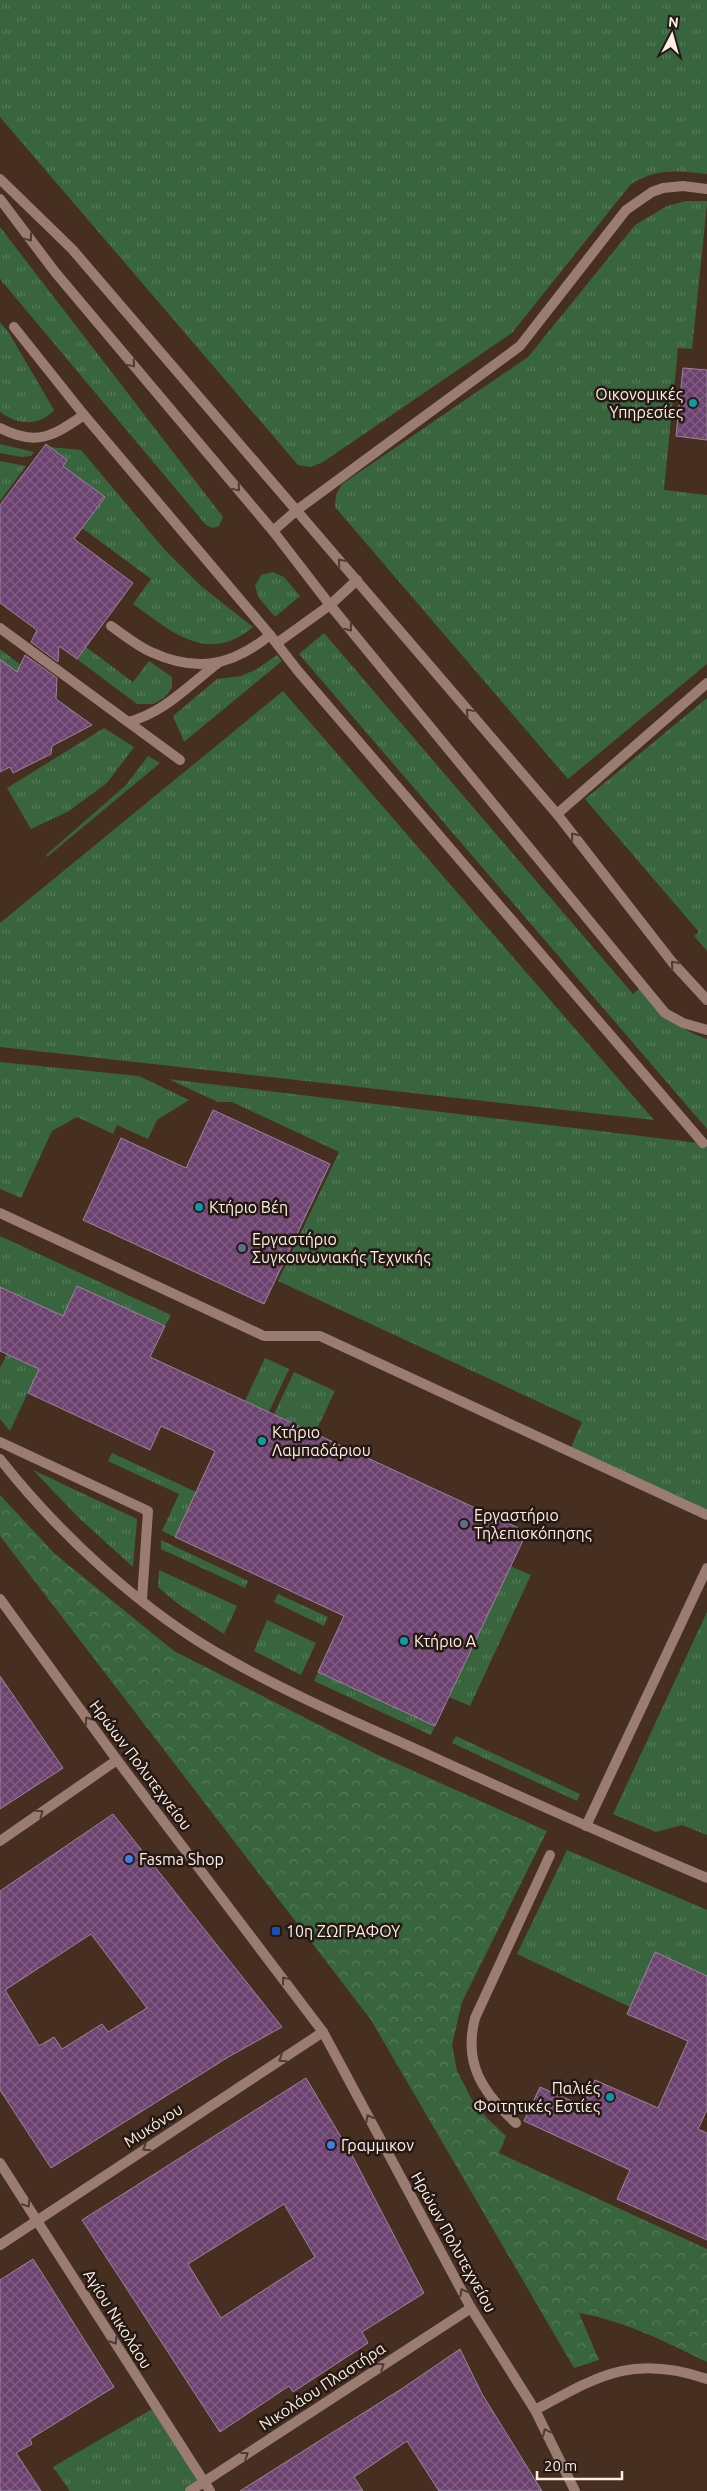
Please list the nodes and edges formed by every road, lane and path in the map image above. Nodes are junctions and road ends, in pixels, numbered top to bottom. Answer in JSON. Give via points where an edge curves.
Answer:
{"nodes":[{"id":1,"x":0,"y":179,"type":"edge"},
{"id":2,"x":707,"y":189,"type":"edge"},
{"id":3,"x":0,"y":199,"type":"edge"},
{"id":4,"x":14,"y":327,"type":"dead end"},
{"id":5,"x":84,"y":415,"type":"junction"},
{"id":6,"x":0,"y":428,"type":"edge"},
{"id":7,"x":297,"y":510,"type":"junction"},
{"id":8,"x":273,"y":531,"type":"junction"},
{"id":9,"x":357,"y":580,"type":"junction"},
{"id":10,"x":330,"y":605,"type":"junction"},
{"id":11,"x":112,"y":626,"type":"dead end"},
{"id":12,"x":0,"y":628,"type":"edge"},
{"id":13,"x":270,"y":635,"type":"junction"},
{"id":14,"x":277,"y":643,"type":"junction"},
{"id":15,"x":218,"y":663,"type":"junction"},
{"id":16,"x":707,"y":683,"type":"edge"},
{"id":17,"x":128,"y":722,"type":"junction"},
{"id":18,"x":180,"y":760,"type":"dead end"},
{"id":19,"x":557,"y":814,"type":"junction"},
{"id":20,"x":707,"y":1000,"type":"edge"},
{"id":21,"x":707,"y":1030,"type":"edge"},
{"id":22,"x":702,"y":1143,"type":"dead end"},
{"id":23,"x":0,"y":1213,"type":"edge"},
{"id":24,"x":0,"y":1442,"type":"edge"},
{"id":25,"x":0,"y":1459,"type":"edge"},
{"id":26,"x":707,"y":1515,"type":"edge"},
{"id":27,"x":707,"y":1568,"type":"edge"},
{"id":28,"x":0,"y":1599,"type":"edge"},
{"id":29,"x":142,"y":1599,"type":"junction"},
{"id":30,"x":117,"y":1760,"type":"junction"},
{"id":31,"x":586,"y":1826,"type":"junction"},
{"id":32,"x":0,"y":1841,"type":"edge"},
{"id":33,"x":550,"y":1855,"type":"dead end"},
{"id":34,"x":707,"y":1878,"type":"edge"},
{"id":35,"x":323,"y":2032,"type":"junction"},
{"id":36,"x":516,"y":2122,"type":"dead end"},
{"id":37,"x":0,"y":2163,"type":"edge"},
{"id":38,"x":37,"y":2219,"type":"junction"},
{"id":39,"x":0,"y":2245,"type":"edge"},
{"id":40,"x":471,"y":2308,"type":"junction"},
{"id":41,"x":707,"y":2379,"type":"edge"},
{"id":42,"x":535,"y":2410,"type":"junction"},
{"id":43,"x":204,"y":2482,"type":"junction"},
{"id":44,"x":190,"y":2491,"type":"edge"},
{"id":45,"x":210,"y":2491,"type":"edge"},
{"id":46,"x":575,"y":2491,"type":"edge"}],
"edges":[{"from":1,"to":7,"type":"street","via":[[72,249]]},
{"from":2,"to":7,"type":"street","via":[[663,188],[626,210],[520,346]]},
{"from":3,"to":8,"type":"street","one_way":true,"via":[[55,272]]},
{"from":4,"to":5,"type":"street"},
{"from":5,"to":6,"type":"street","via":[[57,433],[42,438],[26,438]]},
{"from":5,"to":13,"type":"street"},
{"from":7,"to":8,"type":"street"},
{"from":9,"to":7,"type":"street","one_way":true},
{"from":8,"to":10,"type":"street"},
{"from":9,"to":10,"type":"street"},
{"from":19,"to":9,"type":"street","one_way":true},
{"from":10,"to":14,"type":"street"},
{"from":10,"to":21,"type":"street","one_way":true,"via":[[665,1013],[683,1023]]},
{"from":11,"to":15,"type":"street","via":[[151,652],[190,664]]},
{"from":12,"to":17,"type":"street"},
{"from":13,"to":14,"type":"street"},
{"from":13,"to":15,"type":"street","via":[[250,651]]},
{"from":14,"to":22,"type":"street"},
{"from":15,"to":17,"type":"street","via":[[168,704],[145,718]]},
{"from":16,"to":19,"type":"street"},
{"from":17,"to":18,"type":"street"},
{"from":20,"to":19,"type":"street","one_way":true,"via":[[672,962]]},
{"from":23,"to":26,"type":"street","via":[[264,1336],[320,1336]]},
{"from":24,"to":29,"type":"street","via":[[148,1511]]},
{"from":25,"to":29,"type":"street","via":[[68,1535]]},
{"from":27,"to":31,"type":"street"},
{"from":30,"to":28,"type":"street","name":"Ηρώων Πολυτεχνείου","one_way":true},
{"from":29,"to":31,"type":"street","via":[[226,1658],[286,1690]]},
{"from":32,"to":30,"type":"street","one_way":true},
{"from":35,"to":30,"type":"street","name":"Ηρώων Πολυτεχνείου","one_way":true},
{"from":31,"to":34,"type":"street"},
{"from":33,"to":36,"type":"street","via":[[474,2018],[470,2034],[472,2059],[481,2081],[502,2110]]},
{"from":35,"to":38,"type":"street","name":"Μυκόνου","one_way":true},
{"from":40,"to":35,"type":"street","name":"Ηρώων Πολυτεχνείου","one_way":true},
{"from":37,"to":38,"type":"street","name":"Αγίου Νικολάου","one_way":true},
{"from":38,"to":39,"type":"street","name":"Μυκόνου"},
{"from":38,"to":43,"type":"street","name":"Αγίου Νικολάου","one_way":true},
{"from":40,"to":42,"type":"street","name":"Ηρώων Πολυτεχνείου"},
{"from":43,"to":40,"type":"street","name":"Νικολάου Πλαστήρα","one_way":true},
{"from":41,"to":42,"type":"street","via":[[667,2368],[628,2368],[587,2382]]},
{"from":46,"to":42,"type":"street","name":"Ηρώων Πολυτεχνείου","one_way":true},
{"from":43,"to":44,"type":"street","name":"Νικολάου Πλαστήρα"},
{"from":43,"to":45,"type":"street","name":"Αγίου Νικολάου"}]}
